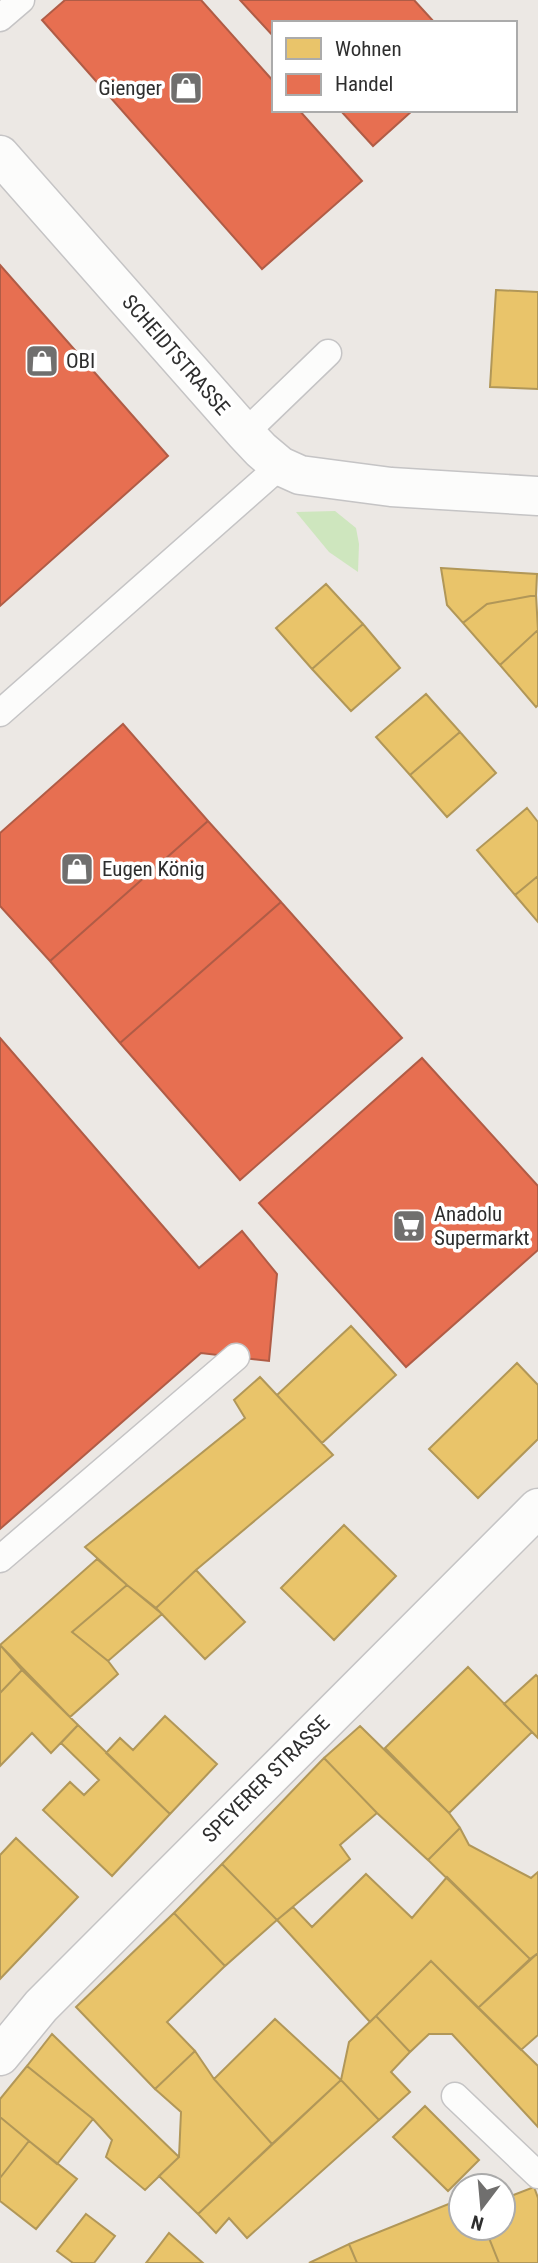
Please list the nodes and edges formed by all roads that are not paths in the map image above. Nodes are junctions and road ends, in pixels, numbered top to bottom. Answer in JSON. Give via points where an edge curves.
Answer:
{"nodes":[{"id":1,"x":21,"y":0,"type":"edge"},
{"id":2,"x":0,"y":18,"type":"edge"},
{"id":3,"x":0,"y":155,"type":"edge"},
{"id":4,"x":328,"y":353,"type":"dead end"},
{"id":5,"x":244,"y":433,"type":"junction"},
{"id":6,"x":280,"y":466,"type":"junction"},
{"id":7,"x":538,"y":496,"type":"edge"},
{"id":8,"x":0,"y":713,"type":"edge"},
{"id":9,"x":236,"y":1357,"type":"dead end"},
{"id":10,"x":538,"y":1508,"type":"edge"},
{"id":11,"x":0,"y":1559,"type":"edge"},
{"id":12,"x":0,"y":2056,"type":"edge"},
{"id":13,"x":455,"y":2096,"type":"dead end"},
{"id":14,"x":538,"y":2175,"type":"edge"}],
"edges":[{"from":1,"to":2,"type":"lane"},
{"from":3,"to":5,"type":"street","name":"SCHEIDTSTRASSE"},
{"from":4,"to":5,"type":"lane"},
{"from":5,"to":6,"type":"street","name":"SCHEIDTSTRASSE"},
{"from":6,"to":7,"type":"street","name":"SCHEIDTSTRASSE","via":[[300,475],[391,487]]},
{"from":6,"to":8,"type":"lane"},
{"from":9,"to":11,"type":"lane"},
{"from":10,"to":12,"type":"street","name":"SPEYERER STRASSE","via":[[70,1976]]},
{"from":13,"to":14,"type":"lane"}]}
